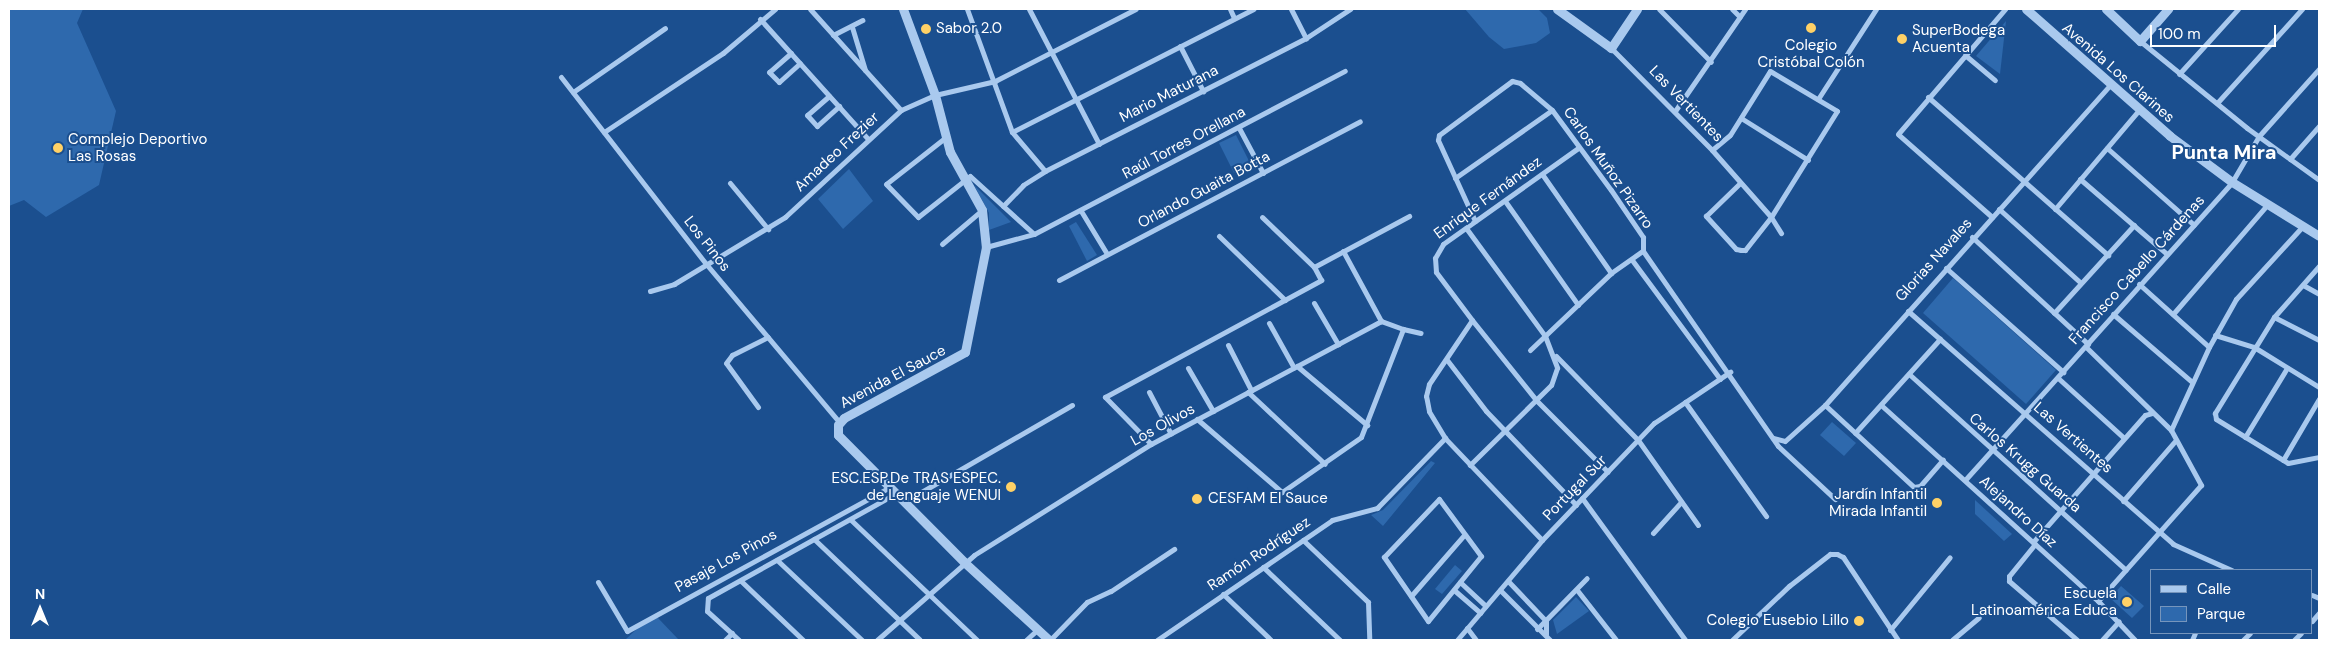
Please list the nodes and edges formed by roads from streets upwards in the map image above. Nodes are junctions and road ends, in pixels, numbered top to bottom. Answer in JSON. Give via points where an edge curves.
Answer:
{"nodes":[{"id":1,"x":775,"y":9,"type":"edge"},
{"id":2,"x":810,"y":9,"type":"edge"},
{"id":3,"x":903,"y":9,"type":"edge"},
{"id":4,"x":967,"y":9,"type":"edge"},
{"id":5,"x":1029,"y":9,"type":"edge"},
{"id":6,"x":1136,"y":9,"type":"edge"},
{"id":7,"x":1230,"y":9,"type":"edge"},
{"id":8,"x":1253,"y":9,"type":"edge"},
{"id":9,"x":1291,"y":9,"type":"edge"},
{"id":10,"x":1350,"y":9,"type":"edge"},
{"id":11,"x":1557,"y":9,"type":"edge"},
{"id":12,"x":1637,"y":9,"type":"edge"},
{"id":13,"x":1658,"y":9,"type":"edge"},
{"id":14,"x":1732,"y":9,"type":"edge"},
{"id":15,"x":1745,"y":9,"type":"edge"},
{"id":16,"x":1876,"y":9,"type":"edge"},
{"id":17,"x":2005,"y":9,"type":"edge"},
{"id":18,"x":2026,"y":9,"type":"edge"},
{"id":19,"x":2106,"y":9,"type":"edge"},
{"id":20,"x":2168,"y":9,"type":"edge"},
{"id":21,"x":2238,"y":9,"type":"edge"},
{"id":22,"x":2302,"y":9,"type":"edge"},
{"id":23,"x":1740,"y":17,"type":"junction"},
{"id":24,"x":1234,"y":18,"type":"junction"},
{"id":25,"x":760,"y":19,"type":"junction"},
{"id":26,"x":862,"y":20,"type":"dead end"},
{"id":27,"x":852,"y":27,"type":"junction"},
{"id":28,"x":665,"y":28,"type":"dead end"},
{"id":29,"x":833,"y":35,"type":"junction"},
{"id":30,"x":1306,"y":38,"type":"junction"},
{"id":31,"x":2140,"y":40,"type":"junction"},
{"id":32,"x":1180,"y":46,"type":"junction"},
{"id":33,"x":1611,"y":48,"type":"junction"},
{"id":34,"x":1051,"y":51,"type":"junction"},
{"id":35,"x":791,"y":53,"type":"junction"},
{"id":36,"x":1965,"y":55,"type":"junction"},
{"id":37,"x":1711,"y":62,"type":"junction"},
{"id":38,"x":800,"y":63,"type":"junction"},
{"id":39,"x":2319,"y":69,"type":"edge"},
{"id":40,"x":865,"y":71,"type":"junction"},
{"id":41,"x":1345,"y":72,"type":"dead end"},
{"id":42,"x":2180,"y":74,"type":"junction"},
{"id":43,"x":561,"y":76,"type":"dead end"},
{"id":44,"x":1995,"y":80,"type":"dead end"},
{"id":45,"x":995,"y":81,"type":"junction"},
{"id":46,"x":2110,"y":86,"type":"junction"},
{"id":47,"x":1203,"y":91,"type":"junction"},
{"id":48,"x":573,"y":92,"type":"junction"},
{"id":49,"x":935,"y":95,"type":"junction"},
{"id":50,"x":829,"y":96,"type":"junction"},
{"id":51,"x":1928,"y":97,"type":"junction"},
{"id":52,"x":1076,"y":100,"type":"junction"},
{"id":53,"x":1818,"y":100,"type":"junction"},
{"id":54,"x":2217,"y":103,"type":"junction"},
{"id":55,"x":839,"y":106,"type":"junction"},
{"id":56,"x":901,"y":110,"type":"junction"},
{"id":57,"x":1552,"y":110,"type":"junction"},
{"id":58,"x":1675,"y":111,"type":"junction"},
{"id":59,"x":2138,"y":111,"type":"junction"},
{"id":60,"x":1741,"y":118,"type":"junction"},
{"id":61,"x":1360,"y":121,"type":"dead end"},
{"id":62,"x":2319,"y":126,"type":"edge"},
{"id":63,"x":1239,"y":128,"type":"junction"},
{"id":64,"x":604,"y":132,"type":"junction"},
{"id":65,"x":1012,"y":132,"type":"junction"},
{"id":66,"x":2259,"y":136,"type":"junction"},
{"id":67,"x":946,"y":137,"type":"junction"},
{"id":68,"x":868,"y":139,"type":"junction"},
{"id":69,"x":1099,"y":144,"type":"junction"},
{"id":70,"x":1578,"y":148,"type":"junction"},
{"id":71,"x":2107,"y":148,"type":"junction"},
{"id":72,"x":1712,"y":150,"type":"junction"},
{"id":73,"x":2290,"y":159,"type":"junction"},
{"id":74,"x":1808,"y":160,"type":"junction"},
{"id":75,"x":1045,"y":171,"type":"junction"},
{"id":76,"x":1263,"y":173,"type":"junction"},
{"id":77,"x":1542,"y":174,"type":"junction"},
{"id":78,"x":1455,"y":178,"type":"junction"},
{"id":79,"x":966,"y":179,"type":"junction"},
{"id":80,"x":2080,"y":179,"type":"junction"},
{"id":81,"x":2319,"y":180,"type":"edge"},
{"id":82,"x":2026,"y":181,"type":"junction"},
{"id":83,"x":2232,"y":182,"type":"junction"},
{"id":84,"x":730,"y":183,"type":"dead end"},
{"id":85,"x":1740,"y":183,"type":"junction"},
{"id":86,"x":1505,"y":201,"type":"junction"},
{"id":87,"x":2268,"y":204,"type":"junction"},
{"id":88,"x":1003,"y":206,"type":"junction"},
{"id":89,"x":1999,"y":209,"type":"junction"},
{"id":90,"x":2055,"y":209,"type":"junction"},
{"id":91,"x":982,"y":210,"type":"junction"},
{"id":92,"x":1082,"y":211,"type":"junction"},
{"id":93,"x":1409,"y":216,"type":"dead end"},
{"id":94,"x":1262,"y":217,"type":"dead end"},
{"id":95,"x":1771,"y":217,"type":"junction"},
{"id":96,"x":1992,"y":217,"type":"junction"},
{"id":97,"x":1475,"y":221,"type":"junction"},
{"id":98,"x":2134,"y":225,"type":"junction"},
{"id":99,"x":2194,"y":225,"type":"junction"},
{"id":100,"x":2303,"y":226,"type":"junction"},
{"id":101,"x":1466,"y":228,"type":"junction"},
{"id":102,"x":768,"y":229,"type":"junction"},
{"id":103,"x":1781,"y":233,"type":"dead end"},
{"id":104,"x":1034,"y":234,"type":"junction"},
{"id":105,"x":1219,"y":236,"type":"dead end"},
{"id":106,"x":2319,"y":236,"type":"edge"},
{"id":107,"x":1972,"y":237,"type":"junction"},
{"id":108,"x":942,"y":244,"type":"dead end"},
{"id":109,"x":986,"y":247,"type":"junction"},
{"id":110,"x":1343,"y":251,"type":"junction"},
{"id":111,"x":1643,"y":251,"type":"junction"},
{"id":112,"x":1107,"y":254,"type":"junction"},
{"id":113,"x":2167,"y":254,"type":"junction"},
{"id":114,"x":2108,"y":255,"type":"junction"},
{"id":115,"x":1632,"y":260,"type":"junction"},
{"id":116,"x":707,"y":265,"type":"junction"},
{"id":117,"x":2319,"y":266,"type":"edge"},
{"id":118,"x":1314,"y":267,"type":"junction"},
{"id":119,"x":1946,"y":268,"type":"junction"},
{"id":120,"x":1611,"y":273,"type":"junction"},
{"id":121,"x":1059,"y":280,"type":"dead end"},
{"id":122,"x":2081,"y":283,"type":"junction"},
{"id":123,"x":2139,"y":284,"type":"junction"},
{"id":124,"x":2303,"y":286,"type":"junction"},
{"id":125,"x":650,"y":291,"type":"dead end"},
{"id":126,"x":2319,"y":294,"type":"edge"},
{"id":127,"x":1286,"y":300,"type":"junction"},
{"id":128,"x":1314,"y":303,"type":"dead end"},
{"id":129,"x":1578,"y":305,"type":"junction"},
{"id":130,"x":1908,"y":310,"type":"junction"},
{"id":131,"x":2054,"y":313,"type":"junction"},
{"id":132,"x":2113,"y":314,"type":"junction"},
{"id":133,"x":2173,"y":314,"type":"junction"},
{"id":134,"x":2274,"y":317,"type":"junction"},
{"id":135,"x":1472,"y":320,"type":"junction"},
{"id":136,"x":1381,"y":321,"type":"junction"},
{"id":137,"x":1269,"y":323,"type":"dead end"},
{"id":138,"x":1403,"y":329,"type":"junction"},
{"id":139,"x":1421,"y":333,"type":"dead end"},
{"id":140,"x":2216,"y":334,"type":"junction"},
{"id":141,"x":1546,"y":336,"type":"junction"},
{"id":142,"x":768,"y":337,"type":"junction"},
{"id":143,"x":1940,"y":339,"type":"junction"},
{"id":144,"x":2319,"y":340,"type":"edge"},
{"id":145,"x":1338,"y":344,"type":"junction"},
{"id":146,"x":1228,"y":345,"type":"dead end"},
{"id":147,"x":2087,"y":346,"type":"junction"},
{"id":148,"x":2209,"y":347,"type":"junction"},
{"id":149,"x":2254,"y":347,"type":"junction"},
{"id":150,"x":1530,"y":350,"type":"dead end"},
{"id":151,"x":1555,"y":356,"type":"junction"},
{"id":152,"x":1447,"y":360,"type":"junction"},
{"id":153,"x":1295,"y":367,"type":"junction"},
{"id":154,"x":1188,"y":368,"type":"dead end"},
{"id":155,"x":2287,"y":368,"type":"junction"},
{"id":156,"x":1730,"y":372,"type":"junction"},
{"id":157,"x":2063,"y":372,"type":"junction"},
{"id":158,"x":1909,"y":374,"type":"junction"},
{"id":159,"x":2058,"y":378,"type":"junction"},
{"id":160,"x":1720,"y":379,"type":"junction"},
{"id":161,"x":2192,"y":382,"type":"junction"},
{"id":162,"x":2319,"y":386,"type":"edge"},
{"id":163,"x":1250,"y":391,"type":"junction"},
{"id":164,"x":1149,"y":392,"type":"dead end"},
{"id":165,"x":2319,"y":399,"type":"edge"},
{"id":166,"x":1537,"y":400,"type":"junction"},
{"id":167,"x":1685,"y":402,"type":"junction"},
{"id":168,"x":1072,"y":405,"type":"dead end"},
{"id":169,"x":1825,"y":405,"type":"junction"},
{"id":170,"x":1882,"y":405,"type":"junction"},
{"id":171,"x":758,"y":407,"type":"dead end"},
{"id":172,"x":1213,"y":411,"type":"junction"},
{"id":173,"x":2152,"y":413,"type":"junction"},
{"id":174,"x":2025,"y":414,"type":"junction"},
{"id":175,"x":1197,"y":420,"type":"junction"},
{"id":176,"x":840,"y":422,"type":"junction"},
{"id":177,"x":1367,"y":424,"type":"junction"},
{"id":178,"x":2171,"y":430,"type":"junction"},
{"id":179,"x":1505,"y":432,"type":"junction"},
{"id":180,"x":1855,"y":433,"type":"junction"},
{"id":181,"x":1171,"y":434,"type":"junction"},
{"id":182,"x":2245,"y":437,"type":"junction"},
{"id":183,"x":1445,"y":438,"type":"junction"},
{"id":184,"x":1773,"y":438,"type":"junction"},
{"id":185,"x":2124,"y":438,"type":"junction"},
{"id":186,"x":1638,"y":440,"type":"junction"},
{"id":187,"x":2175,"y":440,"type":"junction"},
{"id":188,"x":1151,"y":444,"type":"junction"},
{"id":189,"x":1991,"y":451,"type":"junction"},
{"id":190,"x":2319,"y":457,"type":"edge"},
{"id":191,"x":1943,"y":460,"type":"junction"},
{"id":192,"x":2282,"y":460,"type":"junction"},
{"id":193,"x":1325,"y":464,"type":"junction"},
{"id":194,"x":1470,"y":465,"type":"junction"},
{"id":195,"x":1608,"y":472,"type":"junction"},
{"id":196,"x":2093,"y":474,"type":"junction"},
{"id":197,"x":1965,"y":480,"type":"junction"},
{"id":198,"x":892,"y":491,"type":"junction"},
{"id":199,"x":1582,"y":498,"type":"junction"},
{"id":200,"x":1835,"y":499,"type":"dead end"},
{"id":201,"x":2123,"y":501,"type":"junction"},
{"id":202,"x":903,"y":502,"type":"junction"},
{"id":203,"x":1681,"y":502,"type":"junction"},
{"id":204,"x":1576,"y":506,"type":"junction"},
{"id":205,"x":2060,"y":511,"type":"junction"},
{"id":206,"x":1766,"y":516,"type":"dead end"},
{"id":207,"x":851,"y":520,"type":"junction"},
{"id":208,"x":1698,"y":525,"type":"dead end"},
{"id":209,"x":1653,"y":533,"type":"dead end"},
{"id":210,"x":2160,"y":533,"type":"junction"},
{"id":211,"x":1464,"y":535,"type":"junction"},
{"id":212,"x":814,"y":539,"type":"junction"},
{"id":213,"x":1303,"y":540,"type":"junction"},
{"id":214,"x":1542,"y":540,"type":"junction"},
{"id":215,"x":2034,"y":543,"type":"junction"},
{"id":216,"x":1174,"y":548,"type":"dead end"},
{"id":217,"x":1950,"y":557,"type":"dead end"},
{"id":218,"x":777,"y":560,"type":"junction"},
{"id":219,"x":964,"y":562,"type":"junction"},
{"id":220,"x":1263,"y":567,"type":"junction"},
{"id":221,"x":2229,"y":569,"type":"edge"},
{"id":222,"x":2126,"y":570,"type":"junction"},
{"id":223,"x":1587,"y":578,"type":"dead end"},
{"id":224,"x":1508,"y":580,"type":"junction"},
{"id":225,"x":741,"y":581,"type":"junction"},
{"id":226,"x":598,"y":582,"type":"dead end"},
{"id":227,"x":1460,"y":582,"type":"junction"},
{"id":228,"x":1454,"y":590,"type":"junction"},
{"id":229,"x":1500,"y":590,"type":"junction"},
{"id":230,"x":1577,"y":590,"type":"junction"},
{"id":231,"x":928,"y":594,"type":"junction"},
{"id":232,"x":1223,"y":594,"type":"junction"},
{"id":233,"x":1411,"y":596,"type":"junction"},
{"id":234,"x":2098,"y":601,"type":"junction"},
{"id":235,"x":1486,"y":606,"type":"junction"},
{"id":236,"x":1480,"y":613,"type":"junction"},
{"id":237,"x":1978,"y":617,"type":"dead end"},
{"id":238,"x":899,"y":620,"type":"junction"},
{"id":239,"x":1546,"y":621,"type":"junction"},
{"id":240,"x":2119,"y":621,"type":"junction"},
{"id":241,"x":1467,"y":628,"type":"junction"},
{"id":242,"x":1537,"y":629,"type":"junction"},
{"id":243,"x":1037,"y":630,"type":"junction"},
{"id":244,"x":1890,"y":630,"type":"junction"},
{"id":245,"x":732,"y":633,"type":"junction"},
{"id":246,"x":1546,"y":634,"type":"junction"},
{"id":247,"x":725,"y":640,"type":"edge"},
{"id":248,"x":739,"y":640,"type":"edge"},
{"id":249,"x":802,"y":640,"type":"edge"},
{"id":250,"x":862,"y":640,"type":"edge"},
{"id":251,"x":877,"y":640,"type":"edge"},
{"id":252,"x":920,"y":640,"type":"edge"},
{"id":253,"x":977,"y":640,"type":"edge"},
{"id":254,"x":1026,"y":640,"type":"edge"},
{"id":255,"x":1049,"y":640,"type":"edge"},
{"id":256,"x":1157,"y":640,"type":"edge"},
{"id":257,"x":1271,"y":640,"type":"edge"},
{"id":258,"x":1340,"y":640,"type":"edge"},
{"id":259,"x":1369,"y":640,"type":"edge"},
{"id":260,"x":1457,"y":640,"type":"edge"},
{"id":261,"x":1476,"y":640,"type":"edge"},
{"id":262,"x":1550,"y":640,"type":"edge"},
{"id":263,"x":1616,"y":640,"type":"edge"},
{"id":264,"x":1684,"y":640,"type":"edge"},
{"id":265,"x":1732,"y":640,"type":"edge"},
{"id":266,"x":1898,"y":640,"type":"edge"},
{"id":267,"x":1952,"y":640,"type":"edge"},
{"id":268,"x":2077,"y":640,"type":"edge"},
{"id":269,"x":2102,"y":640,"type":"edge"},
{"id":270,"x":2135,"y":640,"type":"edge"}],
"edges":[{"from":1,"to":25,"type":"street"},
{"from":2,"to":29,"type":"street"},
{"from":3,"to":49,"type":"street","name":"Avenida El Sauce"},
{"from":4,"to":45,"type":"street"},
{"from":5,"to":34,"type":"street"},
{"from":6,"to":34,"type":"street","name":"Amadeo Frezier"},
{"from":7,"to":24,"type":"street"},
{"from":8,"to":24,"type":"street"},
{"from":9,"to":30,"type":"street"},
{"from":10,"to":30,"type":"street","name":"Mario Maturana"},
{"from":11,"to":33,"type":"street","name":"Las Vertientes"},
{"from":12,"to":33,"type":"street"},
{"from":13,"to":37,"type":"street"},
{"from":14,"to":23,"type":"street"},
{"from":15,"to":23,"type":"street"},
{"from":16,"to":53,"type":"street"},
{"from":17,"to":36,"type":"street"},
{"from":18,"to":46,"type":"street","name":"Avenida Los Clarines"},
{"from":19,"to":31,"type":"street"},
{"from":20,"to":31,"type":"street"},
{"from":21,"to":42,"type":"street"},
{"from":22,"to":54,"type":"street"},
{"from":23,"to":37,"type":"street"},
{"from":24,"to":32,"type":"street"},
{"from":25,"to":35,"type":"street"},
{"from":25,"to":64,"type":"street","via":[[723,52]]},
{"from":26,"to":27,"type":"street"},
{"from":27,"to":29,"type":"street"},
{"from":27,"to":40,"type":"street"},
{"from":28,"to":48,"type":"street"},
{"from":29,"to":40,"type":"street"},
{"from":30,"to":47,"type":"street","name":"Mario Maturana"},
{"from":31,"to":42,"type":"street"},
{"from":32,"to":47,"type":"street"},
{"from":32,"to":52,"type":"street"},
{"from":33,"to":58,"type":"street","name":"Las Vertientes"},
{"from":34,"to":45,"type":"street","name":"Amadeo Frezier"},
{"from":34,"to":52,"type":"street"},
{"from":35,"to":38,"type":"street"},
{"from":35,"to":38,"type":"street","via":[[770,72],[774,77],[779,82]]},
{"from":36,"to":44,"type":"street"},
{"from":36,"to":51,"type":"street"},
{"from":37,"to":58,"type":"street"},
{"from":38,"to":50,"type":"street"},
{"from":39,"to":66,"type":"street","name":"Francisco Cabello Cárdenas"},
{"from":40,"to":56,"type":"street"},
{"from":41,"to":63,"type":"street","name":"Raúl Torres Orellana"},
{"from":42,"to":54,"type":"street"},
{"from":43,"to":48,"type":"street","name":"Los Pinos"},
{"from":45,"to":49,"type":"street","name":"Amadeo Frezier"},
{"from":45,"to":65,"type":"street"},
{"from":46,"to":59,"type":"street","name":"Avenida Los Clarines"},
{"from":46,"to":82,"type":"street","name":"Glorias Navales"},
{"from":47,"to":69,"type":"street","name":"Mario Maturana"},
{"from":48,"to":64,"type":"street","name":"Los Pinos"},
{"from":49,"to":56,"type":"street","name":"Amadeo Frezier"},
{"from":49,"to":67,"type":"street","name":"Avenida El Sauce"},
{"from":50,"to":55,"type":"street"},
{"from":50,"to":55,"type":"street","via":[[807,115],[817,126]]},
{"from":51,"to":82,"type":"street"},
{"from":51,"to":96,"type":"street","via":[[1898,134]]},
{"from":52,"to":65,"type":"street"},
{"from":52,"to":69,"type":"street"},
{"from":53,"to":60,"type":"street","via":[[1770,71]]},
{"from":53,"to":74,"type":"street","via":[[1837,111]]},
{"from":54,"to":66,"type":"street"},
{"from":55,"to":68,"type":"street"},
{"from":56,"to":68,"type":"street","name":"Amadeo Frezier"},
{"from":57,"to":70,"type":"street","name":"Carlos Muñoz Pizarro"},
{"from":57,"to":78,"type":"street"},
{"from":57,"to":78,"type":"street","name":"Carlos Muñoz Pizarro","via":[[1520,83],[1512,81],[1438,135]]},
{"from":58,"to":72,"type":"street","name":"Las Vertientes"},
{"from":59,"to":71,"type":"street"},
{"from":59,"to":83,"type":"street","name":"Avenida Los Clarines"},
{"from":60,"to":72,"type":"street","via":[[1730,135]]},
{"from":60,"to":74,"type":"street"},
{"from":61,"to":76,"type":"street","name":"Orlando Guaita Botta"},
{"from":62,"to":73,"type":"street"},
{"from":63,"to":76,"type":"street"},
{"from":63,"to":92,"type":"street","name":"Raúl Torres Orellana"},
{"from":64,"to":116,"type":"street","name":"Los Pinos"},
{"from":65,"to":75,"type":"street"},
{"from":66,"to":73,"type":"street"},
{"from":66,"to":83,"type":"street","name":"Francisco Cabello Cárdenas"},
{"from":67,"to":79,"type":"street","name":"Avenida El Sauce","via":[[953,159]]},
{"from":67,"to":79,"type":"street","via":[[886,184],[918,218]]},
{"from":68,"to":102,"type":"street","name":"Amadeo Frezier","via":[[793,210]]},
{"from":69,"to":75,"type":"street","name":"Mario Maturana"},
{"from":70,"to":77,"type":"street","name":"Enrique Fernández"},
{"from":70,"to":111,"type":"street","name":"Carlos Muñoz Pizarro","via":[[1644,237]]},
{"from":71,"to":80,"type":"street"},
{"from":71,"to":99,"type":"street"},
{"from":72,"to":85,"type":"street","name":"Las Vertientes"},
{"from":73,"to":81,"type":"street"},
{"from":74,"to":95,"type":"street"},
{"from":75,"to":88,"type":"street","name":"Mario Maturana","via":[[1023,185]]},
{"from":76,"to":112,"type":"street","name":"Orlando Guaita Botta"},
{"from":77,"to":86,"type":"street","name":"Enrique Fernández"},
{"from":77,"to":120,"type":"street"},
{"from":78,"to":97,"type":"street","name":"Carlos Muñoz Pizarro"},
{"from":79,"to":88,"type":"street","via":[[970,176]]},
{"from":79,"to":91,"type":"street","name":"Avenida El Sauce"},
{"from":80,"to":90,"type":"street"},
{"from":80,"to":98,"type":"street"},
{"from":82,"to":89,"type":"street","name":"Glorias Navales"},
{"from":82,"to":90,"type":"street"},
{"from":83,"to":87,"type":"street","name":"Avenida Los Clarines"},
{"from":83,"to":99,"type":"street","name":"Francisco Cabello Cárdenas"},
{"from":84,"to":102,"type":"street"},
{"from":85,"to":95,"type":"street","name":"Las Vertientes"},
{"from":85,"to":95,"type":"street","via":[[1706,215],[1709,221],[1741,250],[1745,250]]},
{"from":86,"to":97,"type":"street","name":"Enrique Fernández"},
{"from":86,"to":129,"type":"street"},
{"from":87,"to":100,"type":"street","name":"Avenida Los Clarines"},
{"from":87,"to":133,"type":"street"},
{"from":88,"to":104,"type":"street"},
{"from":89,"to":96,"type":"street","name":"Glorias Navales"},
{"from":89,"to":122,"type":"street"},
{"from":90,"to":114,"type":"street"},
{"from":91,"to":108,"type":"street"},
{"from":91,"to":109,"type":"street","name":"Avenida El Sauce"},
{"from":92,"to":104,"type":"street","name":"Raúl Torres Orellana"},
{"from":92,"to":112,"type":"street"},
{"from":93,"to":110,"type":"street"},
{"from":94,"to":118,"type":"street"},
{"from":95,"to":103,"type":"street","name":"Las Vertientes"},
{"from":96,"to":107,"type":"street","name":"Glorias Navales"},
{"from":97,"to":101,"type":"street","name":"Enrique Fernández"},
{"from":98,"to":113,"type":"street"},
{"from":98,"to":114,"type":"street"},
{"from":99,"to":113,"type":"street","name":"Francisco Cabello Cárdenas"},
{"from":100,"to":106,"type":"street","name":"Avenida Los Clarines"},
{"from":100,"to":140,"type":"street","via":[[2236,299]]},
{"from":101,"to":135,"type":"street","name":"Enrique Fernández","via":[[1440,247],[1434,263],[1436,272]]},
{"from":101,"to":141,"type":"street"},
{"from":102,"to":116,"type":"street","name":"Amadeo Frezier"},
{"from":104,"to":109,"type":"street","name":"Raúl Torres Orellana"},
{"from":105,"to":127,"type":"street"},
{"from":107,"to":119,"type":"street","name":"Glorias Navales"},
{"from":107,"to":131,"type":"street"},
{"from":109,"to":176,"type":"street","name":"Avenida El Sauce","via":[[965,352]]},
{"from":110,"to":118,"type":"street"},
{"from":110,"to":136,"type":"street"},
{"from":111,"to":115,"type":"street"},
{"from":111,"to":156,"type":"street","name":"Carlos Muñoz Pizarro"},
{"from":112,"to":121,"type":"street","name":"Orlando Guaita Botta"},
{"from":113,"to":123,"type":"street","name":"Francisco Cabello Cárdenas"},
{"from":114,"to":122,"type":"street"},
{"from":115,"to":120,"type":"street"},
{"from":115,"to":160,"type":"street"},
{"from":116,"to":125,"type":"street","name":"Amadeo Frezier","via":[[674,284]]},
{"from":116,"to":142,"type":"street","name":"Los Pinos"},
{"from":117,"to":124,"type":"street"},
{"from":118,"to":127,"type":"street","via":[[1321,280]]},
{"from":119,"to":130,"type":"street","name":"Glorias Navales"},
{"from":119,"to":157,"type":"street"},
{"from":120,"to":129,"type":"street"},
{"from":122,"to":131,"type":"street"},
{"from":123,"to":132,"type":"street","name":"Francisco Cabello Cárdenas"},
{"from":123,"to":133,"type":"street"},
{"from":124,"to":126,"type":"street"},
{"from":124,"to":134,"type":"street"},
{"from":127,"to":188,"type":"street","via":[[1104,398]]},
{"from":128,"to":145,"type":"street"},
{"from":129,"to":141,"type":"street"},
{"from":130,"to":143,"type":"street","name":"Las Vertientes"},
{"from":130,"to":169,"type":"street","name":"Glorias Navales"},
{"from":131,"to":147,"type":"street"},
{"from":132,"to":147,"type":"street","name":"Francisco Cabello Cárdenas"},
{"from":132,"to":161,"type":"street"},
{"from":133,"to":148,"type":"street"},
{"from":134,"to":144,"type":"street"},
{"from":134,"to":149,"type":"street"},
{"from":135,"to":152,"type":"street"},
{"from":135,"to":166,"type":"street"},
{"from":136,"to":138,"type":"street"},
{"from":136,"to":145,"type":"street","name":"Los Olivos"},
{"from":137,"to":153,"type":"street"},
{"from":138,"to":139,"type":"street"},
{"from":138,"to":177,"type":"street"},
{"from":140,"to":148,"type":"street"},
{"from":140,"to":149,"type":"street"},
{"from":141,"to":150,"type":"street"},
{"from":141,"to":151,"type":"street"},
{"from":142,"to":171,"type":"street","via":[[732,355],[726,363]]},
{"from":142,"to":176,"type":"street","name":"Los Pinos"},
{"from":143,"to":158,"type":"street"},
{"from":143,"to":174,"type":"street","name":"Las Vertientes"},
{"from":145,"to":153,"type":"street","name":"Los Olivos"},
{"from":146,"to":163,"type":"street"},
{"from":147,"to":157,"type":"street","name":"Francisco Cabello Cárdenas"},
{"from":147,"to":173,"type":"street","via":[[2145,402]]},
{"from":148,"to":161,"type":"street"},
{"from":149,"to":155,"type":"street"},
{"from":149,"to":182,"type":"street","via":[[2215,413],[2216,419]]},
{"from":151,"to":166,"type":"street","via":[[1554,380]]},
{"from":151,"to":186,"type":"street"},
{"from":152,"to":179,"type":"street"},
{"from":152,"to":183,"type":"street","via":[[1432,379],[1426,396],[1428,411]]},
{"from":153,"to":163,"type":"street","name":"Los Olivos"},
{"from":153,"to":177,"type":"street"},
{"from":154,"to":172,"type":"street"},
{"from":155,"to":162,"type":"street"},
{"from":155,"to":182,"type":"street"},
{"from":156,"to":160,"type":"street","name":"Portugal Sur"},
{"from":156,"to":184,"type":"street","name":"Carlos Muñoz Pizarro"},
{"from":157,"to":159,"type":"street","name":"Francisco Cabello Cárdenas"},
{"from":158,"to":170,"type":"street"},
{"from":158,"to":189,"type":"street","name":"Carlos Krugg Guarda"},
{"from":159,"to":174,"type":"street","name":"Francisco Cabello Cárdenas"},
{"from":159,"to":185,"type":"street"},
{"from":160,"to":167,"type":"street","name":"Portugal Sur"},
{"from":161,"to":178,"type":"street"},
{"from":163,"to":172,"type":"street","name":"Los Olivos"},
{"from":163,"to":193,"type":"street"},
{"from":164,"to":181,"type":"street"},
{"from":165,"to":192,"type":"street"},
{"from":166,"to":179,"type":"street"},
{"from":166,"to":195,"type":"street"},
{"from":167,"to":186,"type":"street","name":"Portugal Sur","via":[[1654,423]]},
{"from":167,"to":206,"type":"street"},
{"from":168,"to":202,"type":"street"},
{"from":169,"to":180,"type":"street"},
{"from":169,"to":184,"type":"street","name":"Glorias Navales","via":[[1785,441]]},
{"from":170,"to":180,"type":"street"},
{"from":170,"to":191,"type":"street","name":"Alejandro Díaz"},
{"from":172,"to":175,"type":"street","name":"Los Olivos"},
{"from":173,"to":178,"type":"street"},
{"from":173,"to":185,"type":"street","via":[[2145,415]]},
{"from":174,"to":189,"type":"street","name":"Francisco Cabello Cárdenas"},
{"from":174,"to":196,"type":"street","name":"Las Vertientes"},
{"from":175,"to":181,"type":"street","name":"Los Olivos"},
{"from":175,"to":193,"type":"street","via":[[1282,492]]},
{"from":176,"to":198,"type":"street","name":"Avenida El Sauce","via":[[841,442]]},
{"from":177,"to":193,"type":"street","via":[[1361,437]]},
{"from":178,"to":187,"type":"street"},
{"from":179,"to":194,"type":"street"},
{"from":179,"to":204,"type":"street"},
{"from":180,"to":191,"type":"street","via":[[1914,486],[1920,486]]},
{"from":181,"to":188,"type":"street","name":"Los Olivos"},
{"from":182,"to":192,"type":"street"},
{"from":183,"to":194,"type":"street"},
{"from":183,"to":213,"type":"street","name":"Ramón Rodríguez","via":[[1377,508],[1332,520]]},
{"from":184,"to":200,"type":"street","name":"Carlos Muñoz Pizarro"},
{"from":185,"to":196,"type":"street"},
{"from":186,"to":195,"type":"street","name":"Portugal Sur"},
{"from":186,"to":203,"type":"street"},
{"from":187,"to":201,"type":"street"},
{"from":187,"to":210,"type":"street","via":[[2201,484]]},
{"from":188,"to":219,"type":"street","name":"Los Olivos"},
{"from":189,"to":197,"type":"street","name":"Francisco Cabello Cárdenas"},
{"from":189,"to":205,"type":"street","name":"Carlos Krugg Guarda"},
{"from":190,"to":192,"type":"street"},
{"from":191,"to":197,"type":"street","name":"Alejandro Díaz"},
{"from":194,"to":214,"type":"street"},
{"from":195,"to":199,"type":"street","name":"Portugal Sur"},
{"from":196,"to":201,"type":"street","name":"Las Vertientes"},
{"from":196,"to":205,"type":"street"},
{"from":197,"to":215,"type":"street","name":"Alejandro Díaz"},
{"from":198,"to":202,"type":"street","name":"Avenida El Sauce"},
{"from":198,"to":207,"type":"street"},
{"from":198,"to":226,"type":"street","name":"Pasaje Los Pinos","via":[[627,631]]},
{"from":199,"to":204,"type":"street","name":"Portugal Sur"},
{"from":199,"to":264,"type":"street"},
{"from":201,"to":210,"type":"street","name":"Las Vertientes"},
{"from":202,"to":219,"type":"street","name":"Avenida El Sauce"},
{"from":203,"to":208,"type":"street"},
{"from":203,"to":209,"type":"street"},
{"from":204,"to":214,"type":"street","name":"Portugal Sur"},
{"from":205,"to":215,"type":"street"},
{"from":205,"to":222,"type":"street","name":"Carlos Krugg Guarda"},
{"from":207,"to":212,"type":"street"},
{"from":207,"to":231,"type":"street"},
{"from":210,"to":221,"type":"street","name":"Las Vertientes","via":[[2189,553]]},
{"from":210,"to":222,"type":"street"},
{"from":211,"to":227,"type":"street","via":[[1481,556]]},
{"from":211,"to":233,"type":"street"},
{"from":211,"to":233,"type":"street","via":[[1439,499],[1384,557]]},
{"from":212,"to":218,"type":"street"},
{"from":212,"to":238,"type":"street"},
{"from":213,"to":220,"type":"street","name":"Ramón Rodríguez"},
{"from":213,"to":259,"type":"street","via":[[1368,602]]},
{"from":214,"to":224,"type":"street","name":"Portugal Sur"},
{"from":215,"to":234,"type":"street","name":"Alejandro Díaz"},
{"from":215,"to":268,"type":"street","via":[[2009,576],[2009,581]]},
{"from":216,"to":255,"type":"street","via":[[1111,591],[1087,602]]},
{"from":217,"to":244,"type":"street"},
{"from":218,"to":225,"type":"street"},
{"from":218,"to":250,"type":"street"},
{"from":219,"to":231,"type":"street","name":"Los Olivos"},
{"from":219,"to":243,"type":"street","name":"Avenida El Sauce"},
{"from":220,"to":232,"type":"street","name":"Ramón Rodríguez"},
{"from":220,"to":258,"type":"street"},
{"from":222,"to":234,"type":"street"},
{"from":223,"to":230,"type":"street"},
{"from":224,"to":229,"type":"street","name":"Portugal Sur"},
{"from":224,"to":239,"type":"street"},
{"from":225,"to":245,"type":"street","via":[[711,596],[706,605],[707,611]]},
{"from":225,"to":249,"type":"street"},
{"from":227,"to":228,"type":"street"},
{"from":227,"to":235,"type":"street"},
{"from":228,"to":233,"type":"street","via":[[1428,621]]},
{"from":228,"to":236,"type":"street"},
{"from":229,"to":235,"type":"street","name":"Portugal Sur"},
{"from":229,"to":242,"type":"street"},
{"from":230,"to":239,"type":"street"},
{"from":230,"to":263,"type":"street"},
{"from":231,"to":238,"type":"street","name":"Los Olivos"},
{"from":231,"to":253,"type":"street"},
{"from":232,"to":256,"type":"street","name":"Ramón Rodríguez"},
{"from":232,"to":257,"type":"street"},
{"from":234,"to":240,"type":"street","name":"Alejandro Díaz"},
{"from":235,"to":236,"type":"street","name":"Portugal Sur"},
{"from":236,"to":241,"type":"street","name":"Portugal Sur"},
{"from":237,"to":267,"type":"street"},
{"from":238,"to":251,"type":"street","name":"Los Olivos"},
{"from":238,"to":252,"type":"street"},
{"from":239,"to":242,"type":"street"},
{"from":239,"to":246,"type":"street"},
{"from":240,"to":269,"type":"street"},
{"from":240,"to":270,"type":"street","name":"Alejandro Díaz"},
{"from":241,"to":260,"type":"street","name":"Portugal Sur"},
{"from":241,"to":261,"type":"street"},
{"from":242,"to":246,"type":"street"},
{"from":243,"to":254,"type":"street"},
{"from":243,"to":255,"type":"street","name":"Avenida El Sauce"},
{"from":244,"to":265,"type":"street","via":[[1843,557],[1830,554],[1789,586]]},
{"from":244,"to":266,"type":"street"},
{"from":245,"to":247,"type":"street"},
{"from":245,"to":248,"type":"street"},
{"from":246,"to":262,"type":"street"}]}
